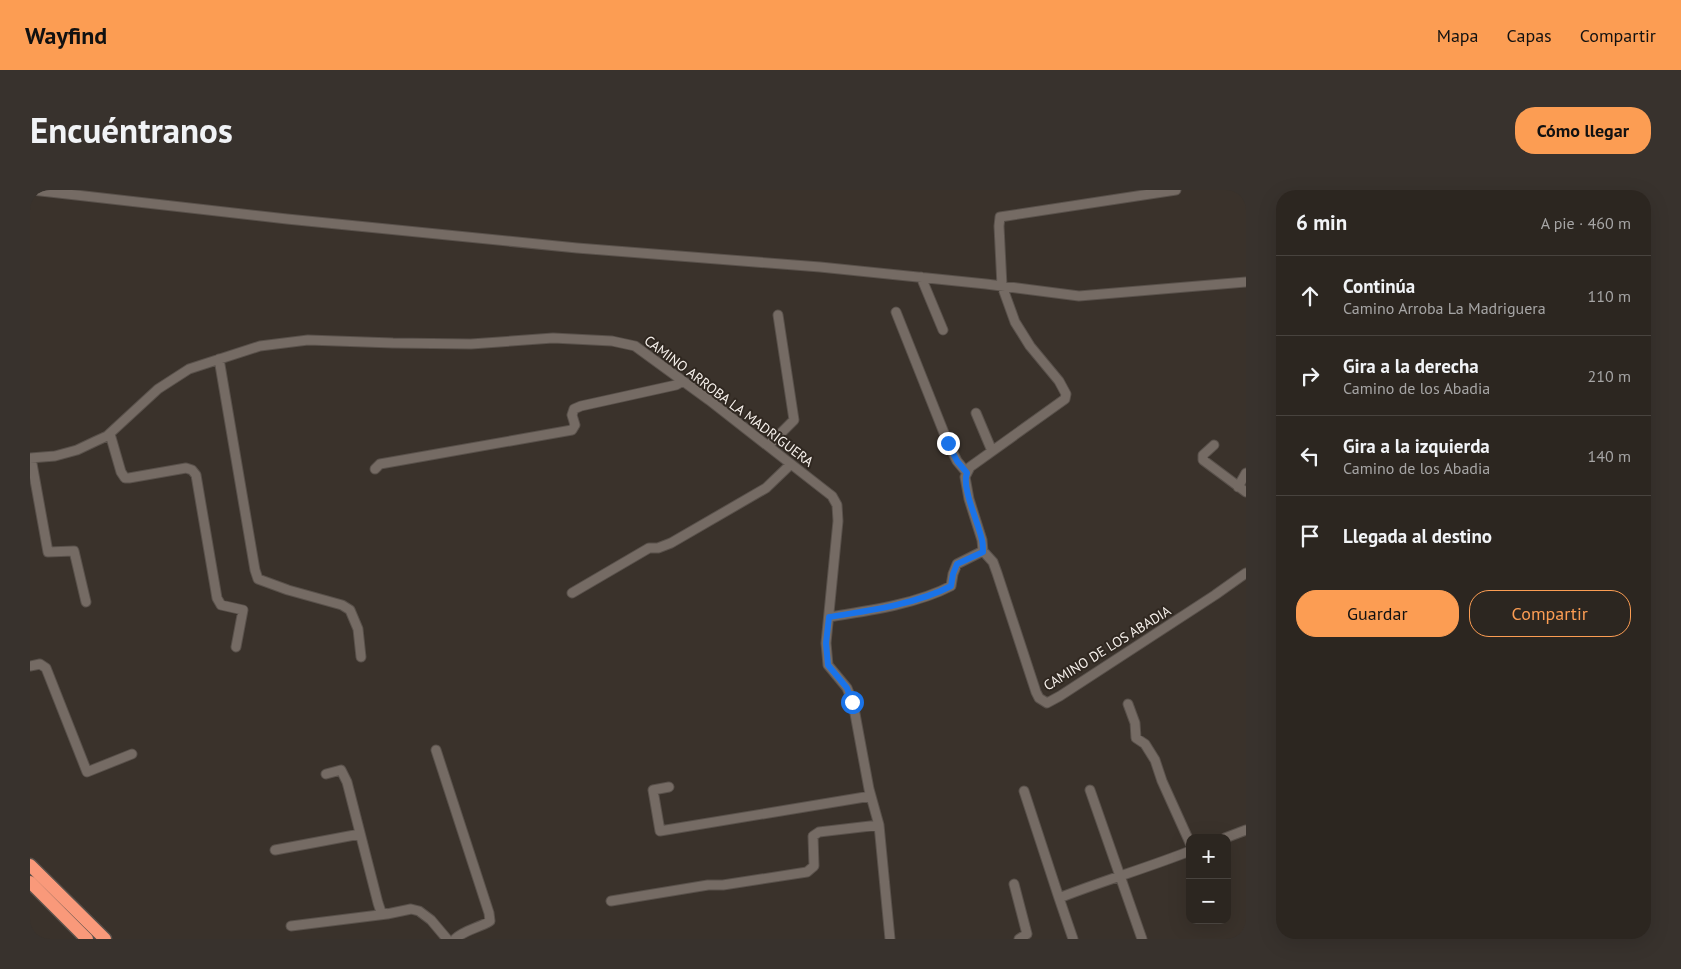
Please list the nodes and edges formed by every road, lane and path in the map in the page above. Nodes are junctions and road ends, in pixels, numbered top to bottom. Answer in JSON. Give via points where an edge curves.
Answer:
{"nodes":[{"id":1,"x":32,"y":190,"type":"edge"},
{"id":2,"x":1176,"y":190,"type":"edge"},
{"id":3,"x":921,"y":277,"type":"junction"},
{"id":4,"x":1246,"y":282,"type":"edge"},
{"id":5,"x":1002,"y":286,"type":"junction"},
{"id":6,"x":896,"y":312,"type":"dead end"},
{"id":7,"x":778,"y":315,"type":"dead end"},
{"id":8,"x":942,"y":330,"type":"dead end"},
{"id":9,"x":219,"y":359,"type":"junction"},
{"id":10,"x":683,"y":381,"type":"junction"},
{"id":11,"x":976,"y":413,"type":"dead end"},
{"id":12,"x":110,"y":434,"type":"junction"},
{"id":13,"x":1214,"y":445,"type":"dead end"},
{"id":14,"x":768,"y":446,"type":"junction"},
{"id":15,"x":992,"y":452,"type":"junction"},
{"id":16,"x":30,"y":458,"type":"edge"},
{"id":17,"x":791,"y":464,"type":"junction"},
{"id":18,"x":375,"y":468,"type":"dead end"},
{"id":19,"x":967,"y":473,"type":"junction"},
{"id":20,"x":1246,"y":473,"type":"edge"},
{"id":21,"x":1238,"y":487,"type":"junction"},
{"id":22,"x":1246,"y":492,"type":"edge"},
{"id":23,"x":983,"y":551,"type":"junction"},
{"id":24,"x":1246,"y":573,"type":"edge"},
{"id":25,"x":572,"y":593,"type":"dead end"},
{"id":26,"x":86,"y":602,"type":"dead end"},
{"id":27,"x":829,"y":617,"type":"junction"},
{"id":28,"x":236,"y":647,"type":"dead end"},
{"id":29,"x":361,"y":657,"type":"dead end"},
{"id":30,"x":30,"y":666,"type":"edge"},
{"id":31,"x":1128,"y":704,"type":"dead end"},
{"id":32,"x":436,"y":750,"type":"dead end"},
{"id":33,"x":132,"y":754,"type":"dead end"},
{"id":34,"x":326,"y":774,"type":"dead end"},
{"id":35,"x":669,"y":787,"type":"dead end"},
{"id":36,"x":1090,"y":790,"type":"dead end"},
{"id":37,"x":1024,"y":791,"type":"dead end"},
{"id":38,"x":871,"y":796,"type":"junction"},
{"id":39,"x":879,"y":825,"type":"junction"},
{"id":40,"x":1246,"y":830,"type":"edge"},
{"id":41,"x":360,"y":834,"type":"junction"},
{"id":42,"x":1186,"y":834,"type":"edge"},
{"id":43,"x":1231,"y":836,"type":"edge"},
{"id":44,"x":275,"y":850,"type":"dead end"},
{"id":45,"x":1186,"y":853,"type":"edge"},
{"id":46,"x":30,"y":865,"type":"edge"},
{"id":47,"x":1121,"y":876,"type":"junction"},
{"id":48,"x":30,"y":882,"type":"edge"},
{"id":49,"x":1014,"y":884,"type":"dead end"},
{"id":50,"x":1059,"y":898,"type":"junction"},
{"id":51,"x":611,"y":901,"type":"dead end"},
{"id":52,"x":387,"y":914,"type":"junction"},
{"id":53,"x":291,"y":926,"type":"dead end"},
{"id":54,"x":87,"y":939,"type":"edge"},
{"id":55,"x":104,"y":939,"type":"edge"},
{"id":56,"x":447,"y":939,"type":"edge"},
{"id":57,"x":455,"y":939,"type":"edge"},
{"id":58,"x":890,"y":939,"type":"edge"},
{"id":59,"x":1019,"y":939,"type":"edge"},
{"id":60,"x":1073,"y":939,"type":"edge"},
{"id":61,"x":1142,"y":939,"type":"edge"}],
"edges":[{"from":1,"to":3,"type":"street","via":[[577,248]]},
{"from":2,"to":5,"type":"street","via":[[1000,217]]},
{"from":3,"to":5,"type":"street"},
{"from":3,"to":8,"type":"street"},
{"from":4,"to":5,"type":"street","via":[[1079,296]]},
{"from":5,"to":15,"type":"street","via":[[1015,322],[1066,394],[1065,398]]},
{"from":6,"to":19,"type":"street","via":[[948,443]]},
{"from":7,"to":14,"type":"street","via":[[794,420]]},
{"from":9,"to":10,"type":"street","name":"CAMINO ARROBA LA MADRIGUERA","via":[[260,346],[308,340],[471,344],[553,338],[635,346]]},
{"from":9,"to":12,"type":"street","name":"CAMINO ARROBA LA MADRIGUERA","via":[[189,369],[174,379]]},
{"from":9,"to":29,"type":"street","via":[[258,579],[350,610],[358,629]]},
{"from":10,"to":14,"type":"street","name":"CAMINO ARROBA LA MADRIGUERA"},
{"from":10,"to":18,"type":"street","via":[[574,409],[575,425],[572,430],[380,464]]},
{"from":11,"to":15,"type":"street"},
{"from":12,"to":16,"type":"street","name":"CAMINO ARROBA LA MADRIGUERA","via":[[77,450]]},
{"from":12,"to":28,"type":"street","via":[[120,472],[125,478],[186,468],[196,475],[217,598],[221,605],[243,610]]},
{"from":13,"to":21,"type":"street","via":[[1203,460]]},
{"from":14,"to":17,"type":"street","name":"CAMINO ARROBA LA MADRIGUERA"},
{"from":15,"to":19,"type":"street","via":[[970,467]]},
{"from":16,"to":26,"type":"street","via":[[48,552],[74,551]]},
{"from":17,"to":25,"type":"street","via":[[766,488],[731,509],[671,543],[649,548]]},
{"from":17,"to":27,"type":"street","name":"CAMINO ARROBA LA MADRIGUERA","via":[[832,496],[837,505]]},
{"from":19,"to":23,"type":"street","name":"CAMINO DE LOS ABADIA","via":[[969,499]]},
{"from":20,"to":21,"type":"street"},
{"from":21,"to":22,"type":"street"},
{"from":23,"to":24,"type":"street","name":"CAMINO DE LOS ABADIA","via":[[993,562],[1036,692],[1047,703]]},
{"from":23,"to":27,"type":"street","via":[[957,564],[951,586],[940,592],[876,609]]},
{"from":27,"to":38,"type":"street","name":"CAMINO ARROBA LA MADRIGUERA","via":[[828,665],[847,688],[852,702]]},
{"from":30,"to":33,"type":"street","via":[[40,664],[46,668],[87,772]]},
{"from":31,"to":42,"type":"street","via":[[1136,738],[1145,744],[1155,760]]},
{"from":32,"to":57,"type":"street","via":[[490,920]]},
{"from":34,"to":41,"type":"street","via":[[341,770]]},
{"from":35,"to":38,"type":"street","via":[[653,790],[660,831]]},
{"from":36,"to":47,"type":"street"},
{"from":37,"to":50,"type":"street"},
{"from":38,"to":39,"type":"street","name":"CAMINO ARROBA LA MADRIGUERA"},
{"from":39,"to":51,"type":"street","via":[[819,832],[813,836],[814,866],[807,872]]},
{"from":39,"to":58,"type":"street","name":"CAMINO ARROBA LA MADRIGUERA"},
{"from":40,"to":43,"type":"street"},
{"from":41,"to":44,"type":"street"},
{"from":41,"to":52,"type":"street","via":[[381,912]]},
{"from":45,"to":47,"type":"street"},
{"from":46,"to":55,"type":"highway"},
{"from":47,"to":50,"type":"street"},
{"from":47,"to":61,"type":"street"},
{"from":48,"to":54,"type":"highway"},
{"from":49,"to":59,"type":"street","via":[[1028,934]]},
{"from":50,"to":60,"type":"street"},
{"from":52,"to":53,"type":"street"},
{"from":52,"to":56,"type":"street","via":[[411,909],[419,911],[432,920]]}]}
